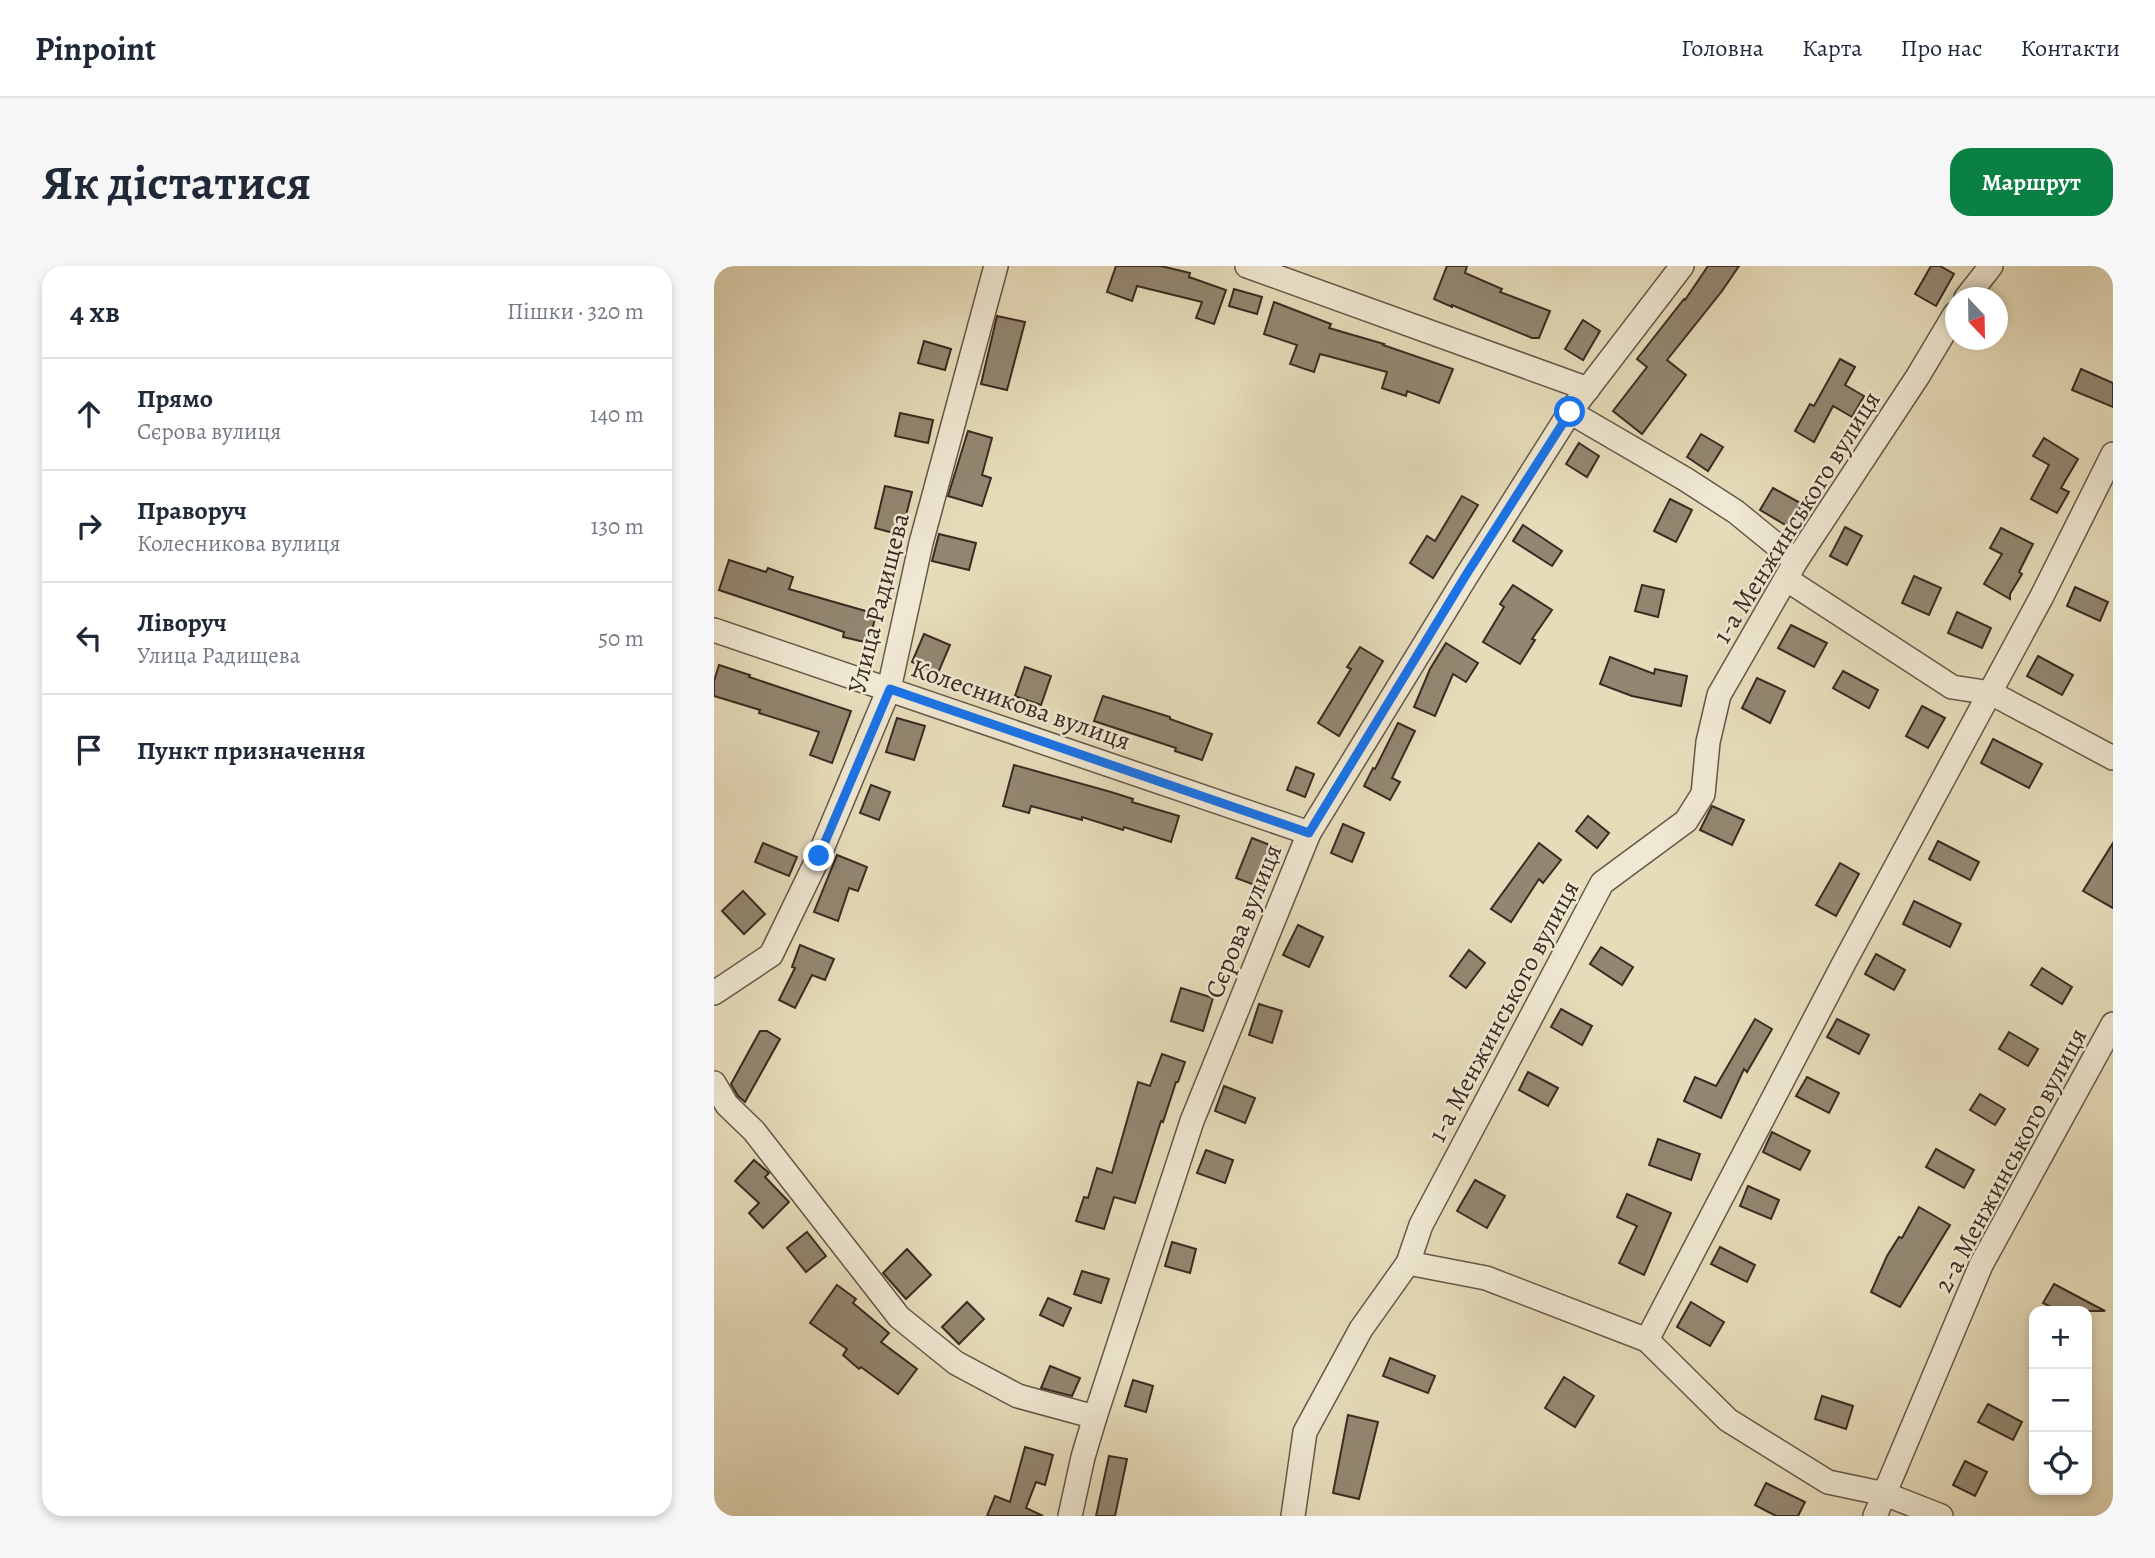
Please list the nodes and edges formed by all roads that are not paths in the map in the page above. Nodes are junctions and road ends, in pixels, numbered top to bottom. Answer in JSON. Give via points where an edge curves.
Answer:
{"nodes":[{"id":1,"x":996,"y":266,"type":"edge"},
{"id":2,"x":1247,"y":266,"type":"edge"},
{"id":3,"x":1682,"y":266,"type":"edge"},
{"id":4,"x":1991,"y":266,"type":"edge"},
{"id":5,"x":1975,"y":287,"type":"edge"},
{"id":6,"x":1945,"y":331,"type":"edge"},
{"id":7,"x":1588,"y":389,"type":"junction"},
{"id":8,"x":1570,"y":412,"type":"junction"},
{"id":9,"x":2113,"y":454,"type":"edge"},
{"id":10,"x":1791,"y":570,"type":"junction"},
{"id":11,"x":714,"y":630,"type":"edge"},
{"id":12,"x":890,"y":689,"type":"junction"},
{"id":13,"x":1991,"y":693,"type":"junction"},
{"id":14,"x":2113,"y":758,"type":"edge"},
{"id":15,"x":1309,"y":833,"type":"junction"},
{"id":16,"x":714,"y":993,"type":"edge"},
{"id":17,"x":2113,"y":1024,"type":"edge"},
{"id":18,"x":714,"y":1083,"type":"edge"},
{"id":19,"x":1408,"y":1263,"type":"junction"},
{"id":20,"x":1647,"y":1340,"type":"junction"},
{"id":21,"x":1095,"y":1417,"type":"junction"},
{"id":22,"x":1885,"y":1494,"type":"junction"},
{"id":23,"x":1070,"y":1516,"type":"edge"},
{"id":24,"x":1293,"y":1516,"type":"edge"},
{"id":25,"x":1875,"y":1516,"type":"edge"},
{"id":26,"x":1941,"y":1516,"type":"edge"}],
"edges":[{"from":1,"to":12,"type":"street","name":"Улица Радищева","via":[[921,543]]},
{"from":2,"to":7,"type":"street"},
{"from":3,"to":7,"type":"street","name":"Сєрова вулиця"},
{"from":4,"to":5,"type":"street"},
{"from":6,"to":10,"type":"street","name":"1-а Менжинського вулиця"},
{"from":7,"to":8,"type":"street","name":"Сєрова вулиця"},
{"from":8,"to":10,"type":"street","via":[[1736,512]]},
{"from":8,"to":15,"type":"street","name":"Сєрова вулиця"},
{"from":9,"to":13,"type":"street"},
{"from":10,"to":13,"type":"street","via":[[1952,687]]},
{"from":10,"to":19,"type":"street","name":"1-а Менжинського вулиця","via":[[1718,695],[1703,794],[1686,821],[1602,883],[1421,1225]]},
{"from":11,"to":12,"type":"street","name":"Колесникова вулиця"},
{"from":12,"to":15,"type":"street","name":"Колесникова вулиця"},
{"from":12,"to":16,"type":"street","name":"Улица Радищева","via":[[771,955]]},
{"from":13,"to":14,"type":"street"},
{"from":13,"to":20,"type":"street"},
{"from":15,"to":21,"type":"street","name":"Сєрова вулиця","via":[[1192,1121]]},
{"from":17,"to":22,"type":"street","name":"2-а Менжинського вулиця","via":[[1981,1265]]},
{"from":18,"to":21,"type":"street","via":[[899,1317],[956,1363],[1018,1396]]},
{"from":19,"to":20,"type":"street","via":[[1486,1278]]},
{"from":19,"to":24,"type":"street","name":"1-а Менжинського вулиця","via":[[1361,1329],[1305,1432]]},
{"from":20,"to":22,"type":"street","via":[[1728,1420],[1828,1482]]},
{"from":21,"to":23,"type":"street","name":"Сєрова вулиця"},
{"from":22,"to":25,"type":"street","name":"2-а Менжинського вулиця"},
{"from":22,"to":26,"type":"street"}]}
